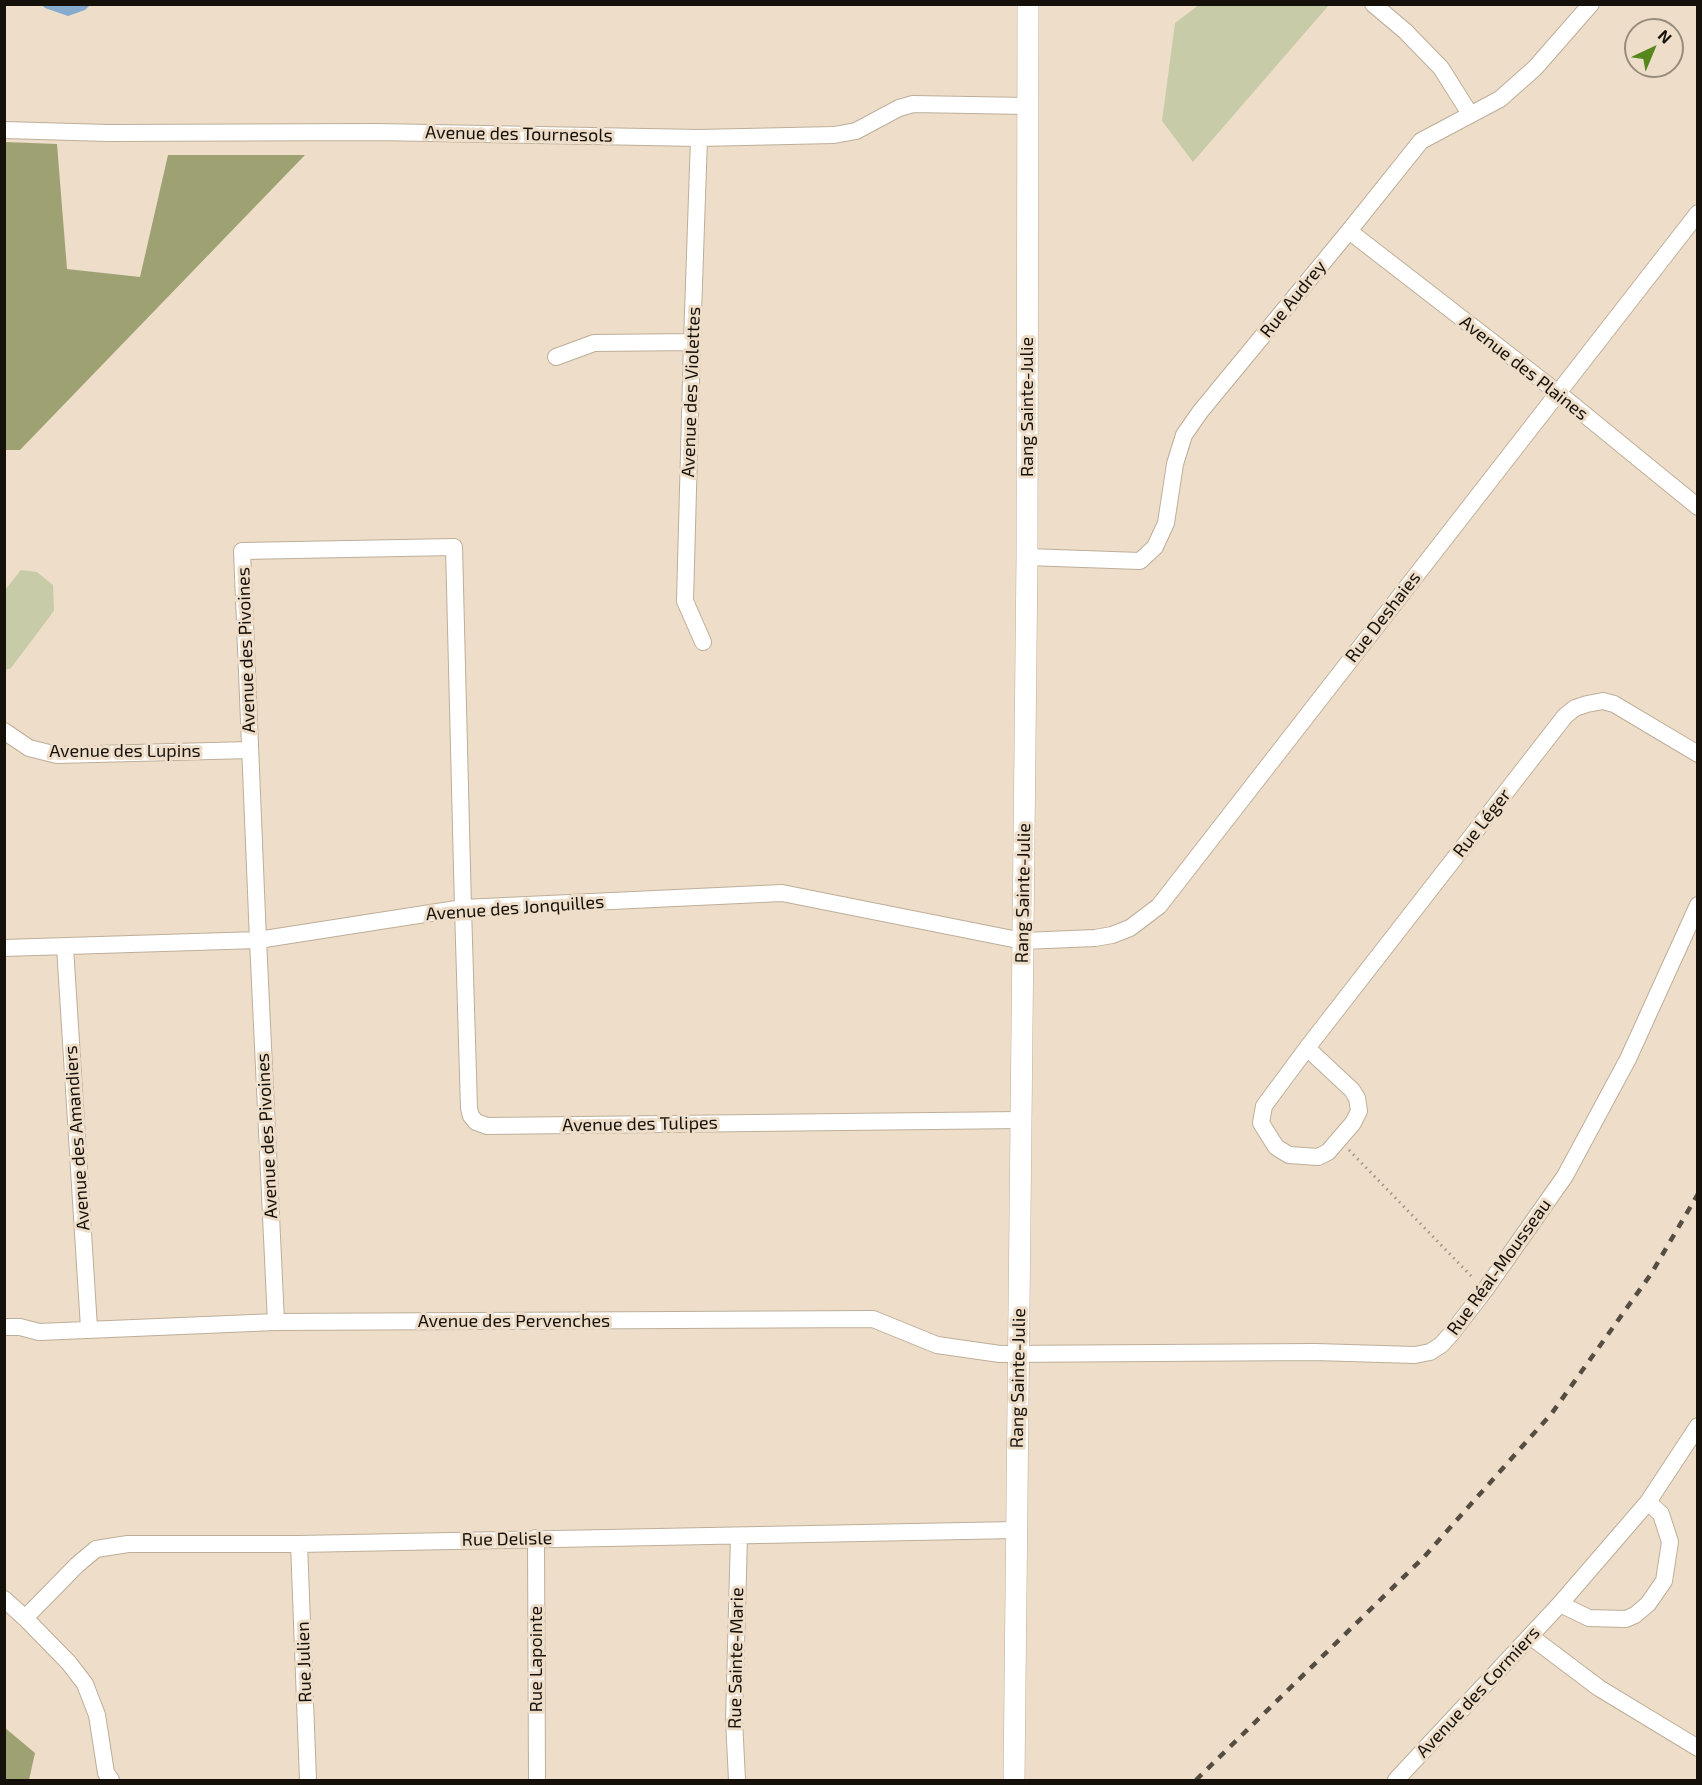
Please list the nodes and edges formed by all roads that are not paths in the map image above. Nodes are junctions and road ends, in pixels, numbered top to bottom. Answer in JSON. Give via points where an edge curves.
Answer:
{"nodes":[{"id":1,"x":1028,"y":4,"type":"edge"},
{"id":2,"x":1373,"y":4,"type":"edge"},
{"id":3,"x":1591,"y":4,"type":"edge"},
{"id":4,"x":1027,"y":106,"type":"junction"},
{"id":5,"x":1470,"y":114,"type":"junction"},
{"id":6,"x":4,"y":130,"type":"edge"},
{"id":7,"x":699,"y":138,"type":"junction"},
{"id":8,"x":1698,"y":213,"type":"edge"},
{"id":9,"x":1349,"y":231,"type":"junction"},
{"id":10,"x":692,"y":342,"type":"junction"},
{"id":11,"x":556,"y":357,"type":"dead end"},
{"id":12,"x":1557,"y":392,"type":"junction"},
{"id":13,"x":1698,"y":507,"type":"edge"},
{"id":14,"x":1027,"y":557,"type":"junction"},
{"id":15,"x":703,"y":642,"type":"dead end"},
{"id":16,"x":4,"y":731,"type":"edge"},
{"id":17,"x":250,"y":750,"type":"junction"},
{"id":18,"x":1698,"y":754,"type":"edge"},
{"id":19,"x":1698,"y":905,"type":"edge"},
{"id":20,"x":463,"y":908,"type":"junction"},
{"id":21,"x":258,"y":940,"type":"junction"},
{"id":22,"x":1023,"y":941,"type":"junction"},
{"id":23,"x":65,"y":947,"type":"junction"},
{"id":24,"x":4,"y":948,"type":"edge"},
{"id":25,"x":1307,"y":1048,"type":"junction"},
{"id":26,"x":1021,"y":1120,"type":"junction"},
{"id":27,"x":276,"y":1322,"type":"junction"},
{"id":28,"x":4,"y":1327,"type":"edge"},
{"id":29,"x":89,"y":1328,"type":"junction"},
{"id":30,"x":1018,"y":1355,"type":"junction"},
{"id":31,"x":1698,"y":1426,"type":"edge"},
{"id":32,"x":1648,"y":1502,"type":"junction"},
{"id":33,"x":1017,"y":1530,"type":"junction"},
{"id":34,"x":739,"y":1536,"type":"junction"},
{"id":35,"x":536,"y":1538,"type":"junction"},
{"id":36,"x":299,"y":1544,"type":"junction"},
{"id":37,"x":4,"y":1599,"type":"edge"},
{"id":38,"x":1560,"y":1604,"type":"junction"},
{"id":39,"x":25,"y":1618,"type":"junction"},
{"id":40,"x":1530,"y":1636,"type":"junction"},
{"id":41,"x":1698,"y":1748,"type":"edge"},
{"id":42,"x":104,"y":1761,"type":"junction"},
{"id":43,"x":103,"y":1780,"type":"edge"},
{"id":44,"x":111,"y":1780,"type":"edge"},
{"id":45,"x":309,"y":1780,"type":"edge"},
{"id":46,"x":537,"y":1780,"type":"edge"},
{"id":47,"x":736,"y":1780,"type":"edge"},
{"id":48,"x":1014,"y":1780,"type":"edge"},
{"id":49,"x":1396,"y":1780,"type":"edge"}],
"edges":[{"from":1,"to":4,"type":"street","name":"Rang Sainte-Julie"},
{"from":2,"to":5,"type":"street","via":[[1441,68]]},
{"from":3,"to":5,"type":"street","name":"Rue Audrey","via":[[1535,68],[1500,99]]},
{"from":4,"to":7,"type":"street","name":"Avenue des Tournesols","via":[[913,104],[856,131],[834,135]]},
{"from":4,"to":14,"type":"street","name":"Rang Sainte-Julie"},
{"from":5,"to":9,"type":"street","name":"Rue Audrey","via":[[1421,141]]},
{"from":6,"to":7,"type":"street","name":"Avenue des Tournesols"},
{"from":7,"to":10,"type":"street","name":"Avenue des Violettes"},
{"from":8,"to":12,"type":"street","name":"Rue Deshaies"},
{"from":9,"to":12,"type":"street","name":"Avenue des Plaines"},
{"from":9,"to":14,"type":"street","name":"Rue Audrey","via":[[1184,435],[1175,464],[1166,523],[1155,547],[1140,561]]},
{"from":10,"to":11,"type":"street","via":[[594,343]]},
{"from":10,"to":15,"type":"street","name":"Avenue des Violettes","via":[[685,601]]},
{"from":12,"to":13,"type":"street","name":"Avenue des Plaines"},
{"from":12,"to":22,"type":"street","name":"Rue Deshaies","via":[[1159,906],[1130,928],[1112,935]]},
{"from":14,"to":22,"type":"street","name":"Rang Sainte-Julie"},
{"from":16,"to":17,"type":"street","name":"Avenue des Lupins","via":[[29,747],[57,755]]},
{"from":17,"to":20,"type":"street","name":"Avenue des Pivoines","via":[[242,551],[454,547]]},
{"from":17,"to":21,"type":"street","name":"Avenue des Pivoines"},
{"from":18,"to":25,"type":"street","name":"Rue Léger","via":[[1614,704],[1603,701],[1575,708]]},
{"from":19,"to":30,"type":"street","name":"Rue Réal-Mousseau","via":[[1628,1059],[1565,1176],[1442,1345],[1415,1355]]},
{"from":20,"to":21,"type":"street","name":"Avenue des Jonquilles"},
{"from":20,"to":22,"type":"street","name":"Avenue des Jonquilles","via":[[782,893]]},
{"from":20,"to":26,"type":"street","name":"Avenue des Tulipes","via":[[469,1108],[479,1124]]},
{"from":21,"to":23,"type":"street","name":"Avenue des Jonquilles"},
{"from":21,"to":27,"type":"street","name":"Avenue des Pivoines"},
{"from":22,"to":26,"type":"street","name":"Rang Sainte-Julie"},
{"from":23,"to":24,"type":"street","name":"Avenue des Jonquilles"},
{"from":23,"to":29,"type":"street","name":"Avenue des Amandiers"},
{"from":25,"to":25,"type":"street","name":"Rue Léger","via":[[1264,1106],[1261,1123],[1276,1147],[1289,1155],[1318,1156],[1340,1140],[1359,1111],[1352,1090]]},
{"from":26,"to":30,"type":"street","name":"Rang Sainte-Julie"},
{"from":27,"to":29,"type":"street","name":"Avenue des Pervenches"},
{"from":27,"to":30,"type":"street","name":"Avenue des Pervenches","via":[[873,1319],[937,1345]]},
{"from":28,"to":29,"type":"street","name":"Avenue des Pervenches","via":[[39,1332]]},
{"from":30,"to":33,"type":"street","name":"Rang Sainte-Julie"},
{"from":31,"to":32,"type":"street","name":"Avenue des Cormiers"},
{"from":32,"to":38,"type":"street","name":"Avenue des Cormiers"},
{"from":32,"to":38,"type":"street","via":[[1661,1514],[1670,1542],[1664,1581],[1648,1604],[1626,1619],[1589,1618]]},
{"from":33,"to":34,"type":"street","name":"Rue Delisle"},
{"from":33,"to":48,"type":"street","name":"Rang Sainte-Julie"},
{"from":34,"to":35,"type":"street","name":"Rue Delisle"},
{"from":34,"to":47,"type":"street","name":"Rue Sainte-Marie"},
{"from":35,"to":36,"type":"street","name":"Rue Delisle"},
{"from":35,"to":46,"type":"street","name":"Rue Lapointe"},
{"from":36,"to":39,"type":"street","name":"Rue Delisle","via":[[128,1544],[96,1549]]},
{"from":36,"to":45,"type":"street","name":"Rue Julien"},
{"from":37,"to":39,"type":"street"},
{"from":38,"to":40,"type":"street","name":"Avenue des Cormiers"},
{"from":39,"to":42,"type":"street","via":[[85,1683],[97,1715]]},
{"from":40,"to":41,"type":"street","via":[[1599,1688]]},
{"from":40,"to":49,"type":"street","name":"Avenue des Cormiers"},
{"from":42,"to":43,"type":"street"},
{"from":42,"to":44,"type":"street"}]}
